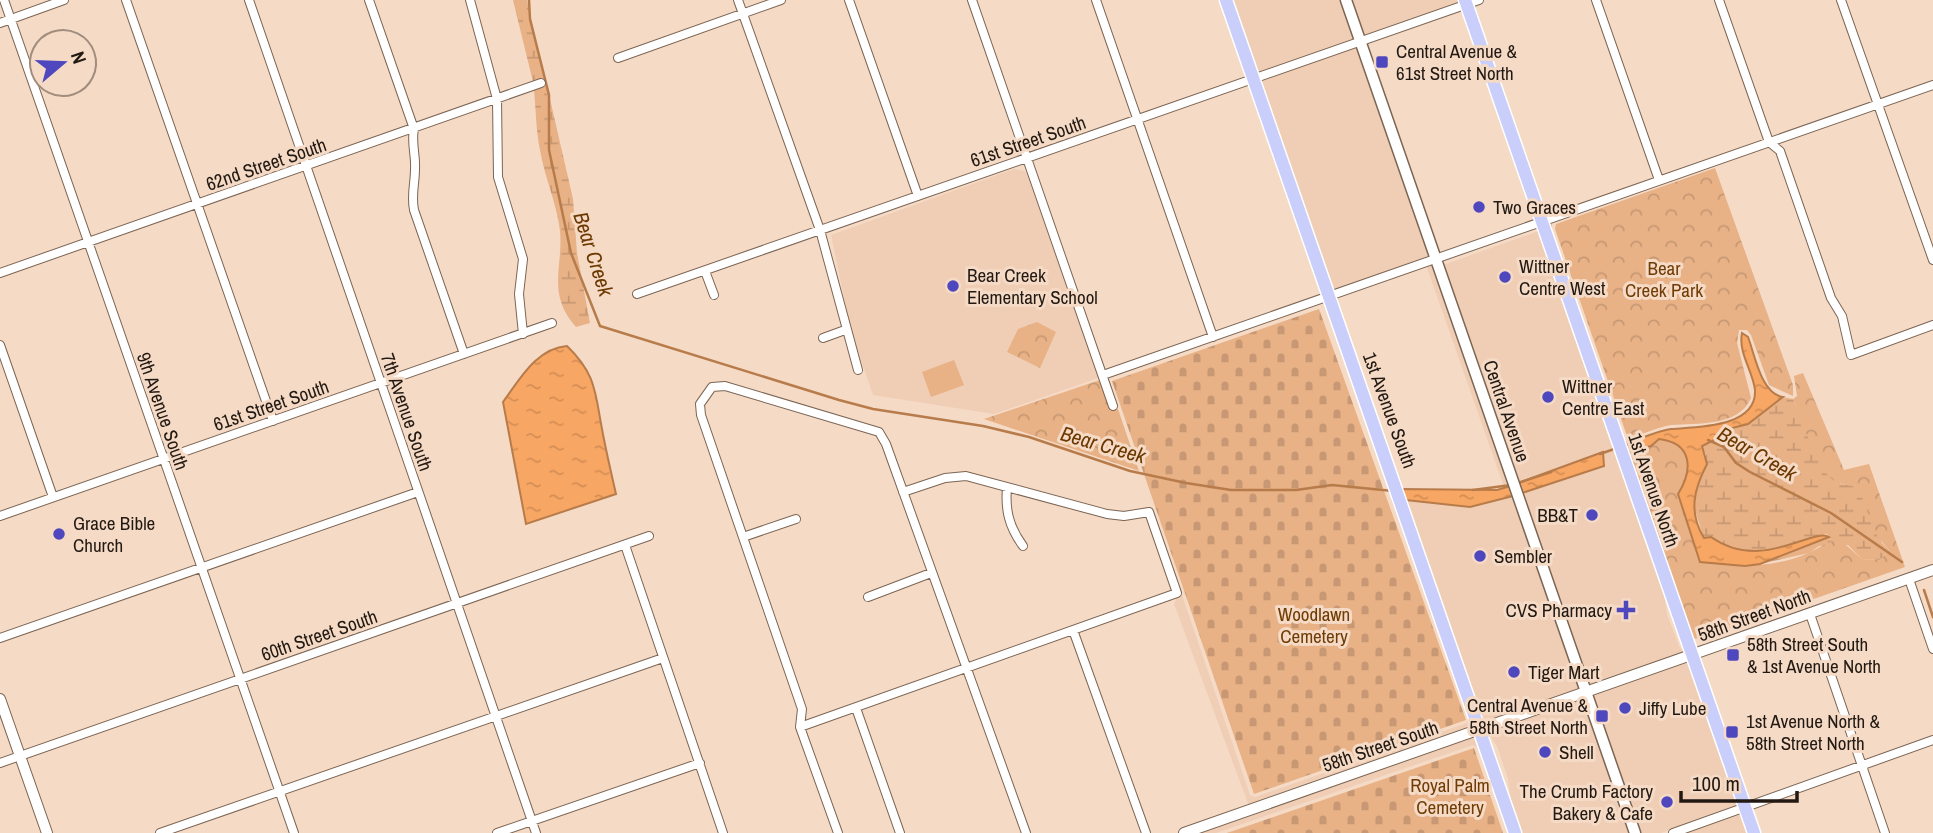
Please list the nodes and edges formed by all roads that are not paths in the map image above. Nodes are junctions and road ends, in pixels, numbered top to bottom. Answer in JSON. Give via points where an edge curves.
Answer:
{"nodes":[{"id":1,"x":4,"y":0,"type":"edge"},
{"id":2,"x":64,"y":0,"type":"edge"},
{"id":3,"x":127,"y":0,"type":"edge"},
{"id":4,"x":249,"y":0,"type":"edge"},
{"id":5,"x":369,"y":0,"type":"edge"},
{"id":6,"x":470,"y":0,"type":"edge"},
{"id":7,"x":738,"y":0,"type":"edge"},
{"id":8,"x":781,"y":0,"type":"edge"},
{"id":9,"x":849,"y":0,"type":"edge"},
{"id":10,"x":972,"y":0,"type":"edge"},
{"id":11,"x":1096,"y":0,"type":"edge"},
{"id":12,"x":1226,"y":0,"type":"edge"},
{"id":13,"x":1346,"y":0,"type":"edge"},
{"id":14,"x":1596,"y":0,"type":"edge"},
{"id":15,"x":1719,"y":0,"type":"edge"},
{"id":16,"x":1841,"y":0,"type":"edge"},
{"id":17,"x":1848,"y":0,"type":"edge"},
{"id":18,"x":1470,"y":1,"type":"edge"},
{"id":19,"x":1846,"y":12,"type":"junction"},
{"id":20,"x":743,"y":14,"type":"junction"},
{"id":21,"x":10,"y":19,"type":"junction"},
{"id":22,"x":0,"y":23,"type":"edge"},
{"id":23,"x":1361,"y":41,"type":"junction"},
{"id":24,"x":618,"y":58,"type":"dead end"},
{"id":25,"x":1254,"y":80,"type":"junction"},
{"id":26,"x":541,"y":83,"type":"dead end"},
{"id":27,"x":1933,"y":85,"type":"edge"},
{"id":28,"x":497,"y":99,"type":"junction"},
{"id":29,"x":1878,"y":104,"type":"junction"},
{"id":30,"x":1137,"y":119,"type":"junction"},
{"id":31,"x":414,"y":129,"type":"junction"},
{"id":32,"x":1769,"y":142,"type":"junction"},
{"id":33,"x":1027,"y":158,"type":"junction"},
{"id":34,"x":307,"y":166,"type":"junction"},
{"id":35,"x":1659,"y":180,"type":"junction"},
{"id":36,"x":918,"y":196,"type":"junction"},
{"id":37,"x":198,"y":204,"type":"junction"},
{"id":38,"x":1541,"y":221,"type":"junction"},
{"id":39,"x":820,"y":230,"type":"junction"},
{"id":40,"x":88,"y":242,"type":"junction"},
{"id":41,"x":1436,"y":258,"type":"junction"},
{"id":42,"x":1933,"y":260,"type":"edge"},
{"id":43,"x":705,"y":271,"type":"junction"},
{"id":44,"x":0,"y":273,"type":"edge"},
{"id":45,"x":637,"y":294,"type":"dead end"},
{"id":46,"x":714,"y":295,"type":"dead end"},
{"id":47,"x":1329,"y":296,"type":"junction"},
{"id":48,"x":552,"y":323,"type":"dead end"},
{"id":49,"x":1933,"y":325,"type":"edge"},
{"id":50,"x":845,"y":330,"type":"junction"},
{"id":51,"x":523,"y":334,"type":"junction"},
{"id":52,"x":1213,"y":337,"type":"junction"},
{"id":53,"x":823,"y":338,"type":"dead end"},
{"id":54,"x":0,"y":345,"type":"edge"},
{"id":55,"x":464,"y":354,"type":"junction"},
{"id":56,"x":858,"y":370,"type":"dead end"},
{"id":57,"x":1103,"y":375,"type":"junction"},
{"id":58,"x":381,"y":383,"type":"junction"},
{"id":59,"x":1113,"y":406,"type":"dead end"},
{"id":60,"x":273,"y":421,"type":"junction"},
{"id":61,"x":163,"y":459,"type":"junction"},
{"id":62,"x":1007,"y":487,"type":"junction"},
{"id":63,"x":418,"y":492,"type":"junction"},
{"id":64,"x":903,"y":492,"type":"junction"},
{"id":65,"x":53,"y":498,"type":"junction"},
{"id":66,"x":0,"y":516,"type":"edge"},
{"id":67,"x":796,"y":519,"type":"dead end"},
{"id":68,"x":649,"y":536,"type":"dead end"},
{"id":69,"x":743,"y":537,"type":"junction"},
{"id":70,"x":625,"y":545,"type":"junction"},
{"id":71,"x":1023,"y":546,"type":"dead end"},
{"id":72,"x":201,"y":568,"type":"junction"},
{"id":73,"x":931,"y":573,"type":"junction"},
{"id":74,"x":1932,"y":574,"type":"edge"},
{"id":75,"x":1909,"y":579,"type":"junction"},
{"id":76,"x":868,"y":597,"type":"dead end"},
{"id":77,"x":457,"y":604,"type":"junction"},
{"id":78,"x":1810,"y":614,"type":"junction"},
{"id":79,"x":1073,"y":630,"type":"junction"},
{"id":80,"x":0,"y":638,"type":"edge"},
{"id":81,"x":1933,"y":649,"type":"edge"},
{"id":82,"x":1693,"y":655,"type":"junction"},
{"id":83,"x":663,"y":658,"type":"junction"},
{"id":84,"x":967,"y":667,"type":"junction"},
{"id":85,"x":240,"y":680,"type":"junction"},
{"id":86,"x":1587,"y":693,"type":"junction"},
{"id":87,"x":0,"y":699,"type":"edge"},
{"id":88,"x":856,"y":708,"type":"junction"},
{"id":89,"x":495,"y":716,"type":"junction"},
{"id":90,"x":800,"y":727,"type":"junction"},
{"id":91,"x":1480,"y":730,"type":"junction"},
{"id":92,"x":1933,"y":740,"type":"edge"},
{"id":93,"x":20,"y":757,"type":"junction"},
{"id":94,"x":0,"y":763,"type":"edge"},
{"id":95,"x":699,"y":763,"type":"junction"},
{"id":96,"x":1861,"y":765,"type":"junction"},
{"id":97,"x":280,"y":791,"type":"junction"},
{"id":98,"x":1745,"y":807,"type":"junction"},
{"id":99,"x":532,"y":821,"type":"junction"},
{"id":100,"x":47,"y":833,"type":"edge"},
{"id":101,"x":160,"y":833,"type":"edge"},
{"id":102,"x":294,"y":833,"type":"edge"},
{"id":103,"x":497,"y":833,"type":"edge"},
{"id":104,"x":536,"y":833,"type":"edge"},
{"id":105,"x":723,"y":833,"type":"edge"},
{"id":106,"x":838,"y":833,"type":"edge"},
{"id":107,"x":900,"y":833,"type":"edge"},
{"id":108,"x":1026,"y":833,"type":"edge"},
{"id":109,"x":1146,"y":833,"type":"edge"},
{"id":110,"x":1184,"y":833,"type":"edge"},
{"id":111,"x":1515,"y":833,"type":"edge"},
{"id":112,"x":1635,"y":833,"type":"edge"},
{"id":113,"x":1673,"y":833,"type":"edge"},
{"id":114,"x":1754,"y":833,"type":"edge"},
{"id":115,"x":1885,"y":833,"type":"edge"}],
"edges":[{"from":1,"to":21,"type":"street","name":"9th Avenue South"},
{"from":2,"to":21,"type":"street"},
{"from":3,"to":37,"type":"street"},
{"from":4,"to":34,"type":"street","name":"7th Avenue South"},
{"from":5,"to":31,"type":"street"},
{"from":6,"to":28,"type":"street"},
{"from":7,"to":20,"type":"street"},
{"from":8,"to":20,"type":"street"},
{"from":9,"to":36,"type":"street"},
{"from":10,"to":33,"type":"street"},
{"from":11,"to":30,"type":"street"},
{"from":12,"to":25,"type":"main road","name":"1st Avenue South"},
{"from":13,"to":23,"type":"main road","name":"Central Avenue"},
{"from":14,"to":35,"type":"street"},
{"from":15,"to":32,"type":"street"},
{"from":16,"to":19,"type":"street"},
{"from":17,"to":19,"type":"street"},
{"from":18,"to":23,"type":"street","name":"61st Street South"},
{"from":18,"to":38,"type":"main road","name":"1st Avenue North"},
{"from":19,"to":29,"type":"street"},
{"from":20,"to":24,"type":"street"},
{"from":20,"to":39,"type":"street"},
{"from":21,"to":22,"type":"street"},
{"from":21,"to":40,"type":"street","name":"9th Avenue South"},
{"from":23,"to":25,"type":"street","name":"61st Street South"},
{"from":23,"to":41,"type":"main road","name":"Central Avenue"},
{"from":25,"to":30,"type":"street","name":"61st Street South"},
{"from":25,"to":47,"type":"main road","name":"1st Avenue South"},
{"from":26,"to":28,"type":"street","name":"62nd Street South"},
{"from":27,"to":29,"type":"street"},
{"from":28,"to":31,"type":"street","name":"62nd Street South"},
{"from":28,"to":51,"type":"street","via":[[498,177],[523,259],[519,294]]},
{"from":29,"to":32,"type":"street"},
{"from":29,"to":42,"type":"street"},
{"from":30,"to":33,"type":"street","name":"61st Street South"},
{"from":30,"to":52,"type":"street"},
{"from":31,"to":34,"type":"street","name":"62nd Street South"},
{"from":31,"to":55,"type":"street","via":[[414,210]]},
{"from":32,"to":35,"type":"street"},
{"from":32,"to":49,"type":"street","via":[[1780,151],[1831,298],[1842,316],[1851,355]]},
{"from":33,"to":36,"type":"street","name":"61st Street South"},
{"from":33,"to":57,"type":"street"},
{"from":34,"to":37,"type":"street","name":"62nd Street South"},
{"from":34,"to":58,"type":"street","name":"7th Avenue South"},
{"from":35,"to":38,"type":"street"},
{"from":36,"to":39,"type":"street","name":"61st Street South"},
{"from":37,"to":40,"type":"street","name":"62nd Street South"},
{"from":37,"to":60,"type":"street"},
{"from":38,"to":41,"type":"street"},
{"from":38,"to":82,"type":"main road","name":"1st Avenue North"},
{"from":39,"to":43,"type":"street","name":"61st Street South"},
{"from":39,"to":50,"type":"street"},
{"from":40,"to":44,"type":"street","name":"62nd Street South"},
{"from":40,"to":61,"type":"street","name":"9th Avenue South"},
{"from":41,"to":47,"type":"street"},
{"from":41,"to":86,"type":"main road","name":"Central Avenue"},
{"from":43,"to":45,"type":"street","name":"61st Street South"},
{"from":43,"to":46,"type":"street"},
{"from":47,"to":52,"type":"street"},
{"from":47,"to":91,"type":"main road","name":"1st Avenue South"},
{"from":48,"to":51,"type":"street","name":"61st Street South"},
{"from":50,"to":53,"type":"street"},
{"from":50,"to":56,"type":"street"},
{"from":51,"to":55,"type":"street","name":"61st Street South"},
{"from":52,"to":57,"type":"street"},
{"from":54,"to":65,"type":"street"},
{"from":55,"to":58,"type":"street","name":"61st Street South"},
{"from":57,"to":59,"type":"street"},
{"from":58,"to":60,"type":"street","name":"61st Street South"},
{"from":58,"to":63,"type":"street","name":"7th Avenue South"},
{"from":60,"to":61,"type":"street","name":"61st Street South"},
{"from":61,"to":65,"type":"street","name":"61st Street South"},
{"from":61,"to":72,"type":"street","name":"9th Avenue South"},
{"from":62,"to":64,"type":"street","via":[[966,476]]},
{"from":62,"to":71,"type":"street","via":[[1007,515]]},
{"from":62,"to":79,"type":"street","via":[[1107,514],[1149,512],[1177,593]]},
{"from":63,"to":72,"type":"street"},
{"from":63,"to":77,"type":"street","name":"7th Avenue South"},
{"from":64,"to":69,"type":"street","via":[[879,432],[725,386],[712,387],[700,404],[701,415]]},
{"from":64,"to":73,"type":"street"},
{"from":65,"to":66,"type":"street","name":"61st Street South"},
{"from":67,"to":69,"type":"street"},
{"from":68,"to":70,"type":"street","name":"60th Street South"},
{"from":69,"to":90,"type":"street","via":[[803,709]]},
{"from":70,"to":77,"type":"street","name":"60th Street South"},
{"from":70,"to":83,"type":"street"},
{"from":72,"to":80,"type":"street"},
{"from":72,"to":85,"type":"street","name":"9th Avenue South"},
{"from":73,"to":76,"type":"street"},
{"from":73,"to":84,"type":"street"},
{"from":74,"to":75,"type":"street","name":"58th Street North"},
{"from":75,"to":78,"type":"street","name":"58th Street North"},
{"from":75,"to":81,"type":"street"},
{"from":77,"to":85,"type":"street","name":"60th Street South"},
{"from":77,"to":89,"type":"street","name":"7th Avenue South"},
{"from":78,"to":82,"type":"street","name":"58th Street North"},
{"from":78,"to":96,"type":"street"},
{"from":79,"to":84,"type":"street"},
{"from":79,"to":109,"type":"street"},
{"from":82,"to":86,"type":"street","name":"58th Street North"},
{"from":82,"to":98,"type":"main road","name":"1st Avenue North"},
{"from":83,"to":89,"type":"street"},
{"from":83,"to":95,"type":"street"},
{"from":84,"to":88,"type":"street"},
{"from":84,"to":108,"type":"street"},
{"from":85,"to":93,"type":"street","name":"60th Street South"},
{"from":85,"to":97,"type":"street","name":"9th Avenue South"},
{"from":86,"to":91,"type":"street","name":"58th Street South"},
{"from":86,"to":112,"type":"main road","name":"Central Avenue"},
{"from":87,"to":93,"type":"street"},
{"from":88,"to":90,"type":"street"},
{"from":88,"to":107,"type":"street"},
{"from":89,"to":97,"type":"street"},
{"from":89,"to":99,"type":"street","name":"7th Avenue South"},
{"from":90,"to":106,"type":"street"},
{"from":91,"to":110,"type":"street","name":"58th Street South"},
{"from":91,"to":111,"type":"main road","name":"1st Avenue South"},
{"from":92,"to":96,"type":"street"},
{"from":93,"to":94,"type":"street","name":"60th Street South"},
{"from":93,"to":100,"type":"street"},
{"from":95,"to":99,"type":"street"},
{"from":95,"to":105,"type":"street"},
{"from":96,"to":98,"type":"street"},
{"from":96,"to":115,"type":"street"},
{"from":97,"to":101,"type":"street"},
{"from":97,"to":102,"type":"street","name":"9th Avenue South"},
{"from":98,"to":113,"type":"street"},
{"from":98,"to":114,"type":"main road","name":"1st Avenue North"},
{"from":99,"to":103,"type":"street"},
{"from":99,"to":104,"type":"street","name":"7th Avenue South"}]}
